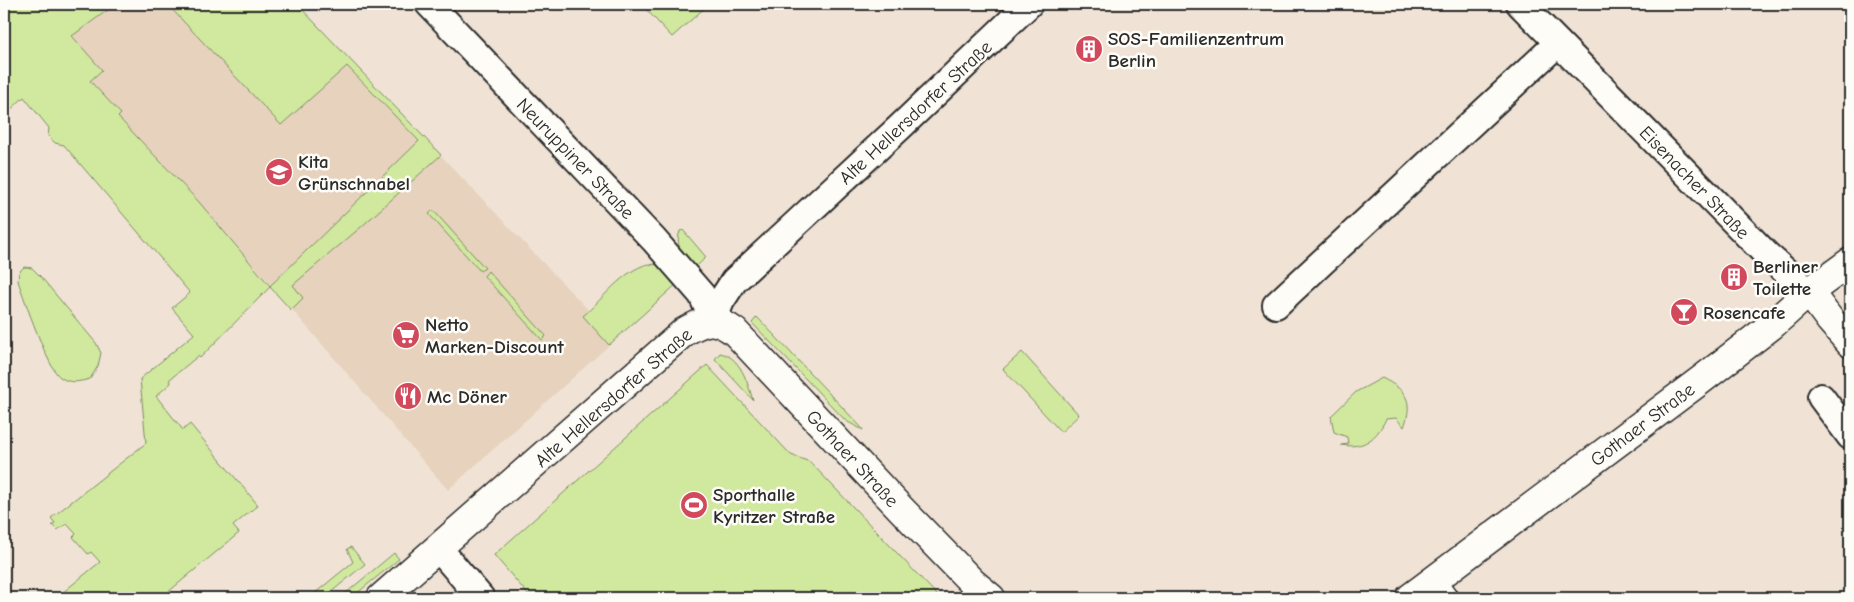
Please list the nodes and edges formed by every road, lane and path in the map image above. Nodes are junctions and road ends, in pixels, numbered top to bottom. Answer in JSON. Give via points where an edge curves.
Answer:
{"nodes":[{"id":1,"x":429,"y":4,"type":"edge"},
{"id":2,"x":1029,"y":4,"type":"edge"},
{"id":3,"x":1520,"y":4,"type":"edge"},
{"id":4,"x":1558,"y":42,"type":"junction"},
{"id":5,"x":1850,"y":262,"type":"edge"},
{"id":6,"x":1809,"y":292,"type":"junction"},
{"id":7,"x":1276,"y":305,"type":"dead end"},
{"id":8,"x":713,"y":321,"type":"junction"},
{"id":9,"x":1850,"y":343,"type":"edge"},
{"id":10,"x":1821,"y":397,"type":"dead end"},
{"id":11,"x":1850,"y":436,"type":"edge"},
{"id":12,"x":439,"y":549,"type":"junction"},
{"id":13,"x":1438,"y":590,"type":"edge"},
{"id":14,"x":381,"y":598,"type":"edge"},
{"id":15,"x":481,"y":598,"type":"edge"},
{"id":16,"x":991,"y":598,"type":"edge"},
{"id":17,"x":1410,"y":598,"type":"edge"}],
"edges":[{"from":1,"to":8,"type":"street","name":"Neuruppiner Straße","via":[[654,240],[702,296]]},
{"from":2,"to":8,"type":"street","name":"Alte Hellersdorfer Straße","via":[[734,281],[721,300]]},
{"from":3,"to":4,"type":"street","name":"Eisenacher Straße"},
{"from":4,"to":6,"type":"street","name":"Eisenacher Straße","via":[[1767,255]]},
{"from":4,"to":7,"type":"street"},
{"from":5,"to":6,"type":"street","name":"Gothaer Straße"},
{"from":6,"to":9,"type":"street","name":"Eisenacher Straße"},
{"from":6,"to":13,"type":"street","name":"Gothaer Straße","via":[[1771,326]]},
{"from":8,"to":12,"type":"street","name":"Alte Hellersdorfer Straße","via":[[698,324],[684,332]]},
{"from":8,"to":16,"type":"street","name":"Gothaer Straße","via":[[735,332],[902,510]]},
{"from":10,"to":11,"type":"street"},
{"from":12,"to":14,"type":"street","name":"Alte Hellersdorfer Straße"},
{"from":12,"to":15,"type":"street"},
{"from":13,"to":17,"type":"street","name":"Gothaer Straße"}]}
